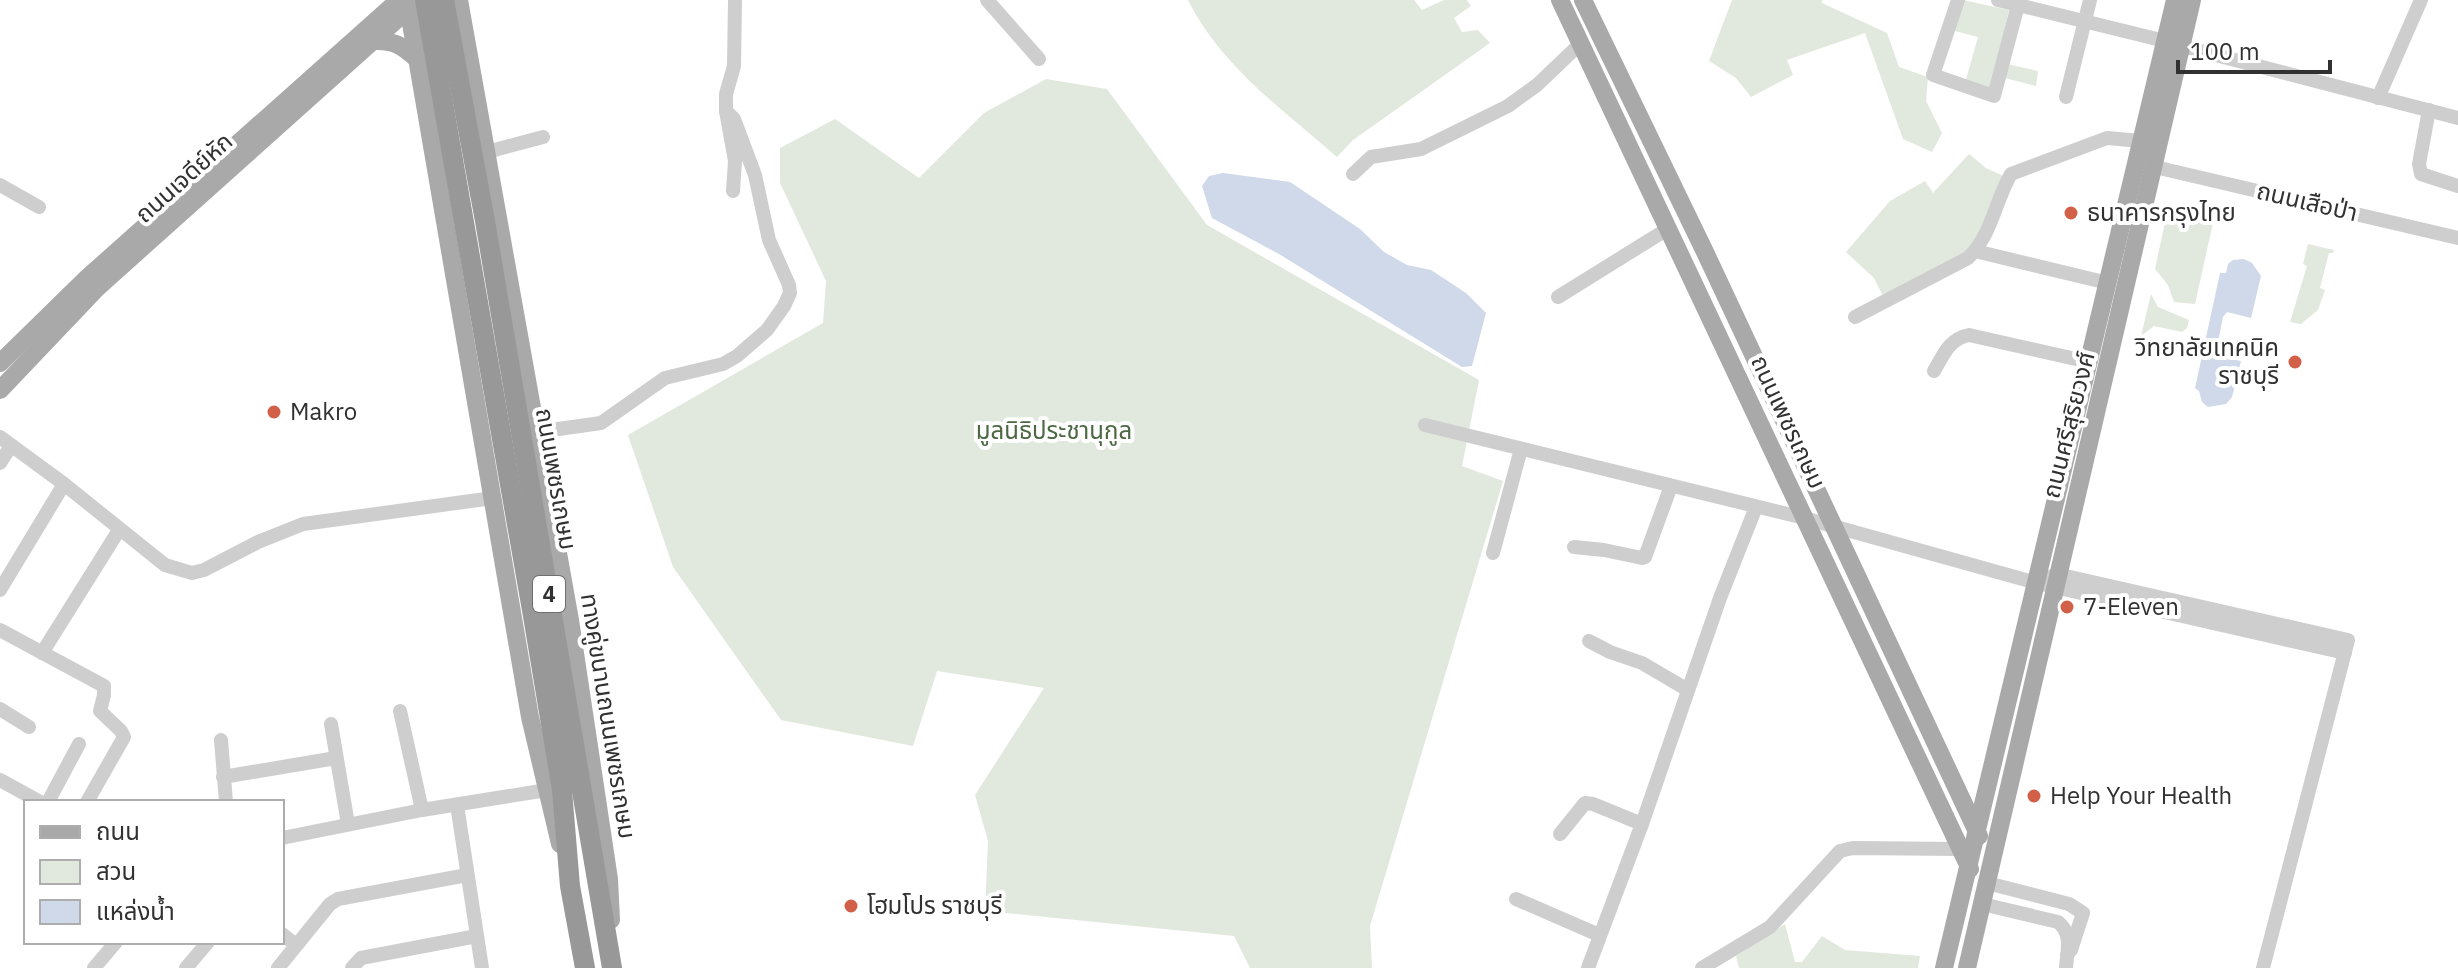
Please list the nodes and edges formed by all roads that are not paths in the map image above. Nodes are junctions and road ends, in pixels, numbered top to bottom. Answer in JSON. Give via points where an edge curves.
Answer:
{"nodes":[{"id":1,"x":444,"y":0,"type":"edge"},
{"id":2,"x":459,"y":0,"type":"edge"},
{"id":3,"x":468,"y":0,"type":"edge"},
{"id":4,"x":735,"y":0,"type":"edge"},
{"id":5,"x":987,"y":0,"type":"edge"},
{"id":6,"x":1560,"y":0,"type":"edge"},
{"id":7,"x":1583,"y":0,"type":"edge"},
{"id":8,"x":1958,"y":0,"type":"edge"},
{"id":9,"x":1998,"y":0,"type":"edge"},
{"id":10,"x":2090,"y":0,"type":"edge"},
{"id":11,"x":2175,"y":0,"type":"edge"},
{"id":12,"x":2192,"y":0,"type":"edge"},
{"id":13,"x":2421,"y":0,"type":"edge"},
{"id":14,"x":411,"y":2,"type":"edge"},
{"id":15,"x":2018,"y":5,"type":"junction"},
{"id":16,"x":385,"y":8,"type":"edge"},
{"id":17,"x":463,"y":21,"type":"junction"},
{"id":18,"x":2085,"y":22,"type":"junction"},
{"id":19,"x":373,"y":41,"type":"junction"},
{"id":20,"x":1580,"y":44,"type":"junction"},
{"id":21,"x":2173,"y":44,"type":"junction"},
{"id":22,"x":417,"y":59,"type":"junction"},
{"id":23,"x":1039,"y":59,"type":"dead end"},
{"id":24,"x":2066,"y":97,"type":"dead end"},
{"id":25,"x":2378,"y":98,"type":"junction"},
{"id":26,"x":2429,"y":110,"type":"junction"},
{"id":27,"x":726,"y":111,"type":"junction"},
{"id":28,"x":2458,"y":118,"type":"edge"},
{"id":29,"x":543,"y":137,"type":"dead end"},
{"id":30,"x":2141,"y":141,"type":"junction"},
{"id":31,"x":487,"y":152,"type":"junction"},
{"id":32,"x":2146,"y":165,"type":"junction"},
{"id":33,"x":1353,"y":174,"type":"dead end"},
{"id":34,"x":0,"y":185,"type":"edge"},
{"id":35,"x":2458,"y":186,"type":"edge"},
{"id":36,"x":733,"y":191,"type":"dead end"},
{"id":37,"x":39,"y":207,"type":"dead end"},
{"id":38,"x":475,"y":222,"type":"junction"},
{"id":39,"x":1669,"y":228,"type":"junction"},
{"id":40,"x":2458,"y":238,"type":"edge"},
{"id":41,"x":1975,"y":251,"type":"junction"},
{"id":42,"x":2108,"y":283,"type":"junction"},
{"id":43,"x":1558,"y":297,"type":"dead end"},
{"id":44,"x":1855,"y":317,"type":"dead end"},
{"id":45,"x":3,"y":355,"type":"edge"},
{"id":46,"x":2089,"y":362,"type":"junction"},
{"id":47,"x":1934,"y":371,"type":"dead end"},
{"id":48,"x":0,"y":390,"type":"edge"},
{"id":49,"x":1425,"y":425,"type":"dead end"},
{"id":50,"x":537,"y":432,"type":"junction"},
{"id":51,"x":6,"y":441,"type":"edge"},
{"id":52,"x":1521,"y":449,"type":"junction"},
{"id":53,"x":0,"y":463,"type":"edge"},
{"id":54,"x":64,"y":484,"type":"junction"},
{"id":55,"x":1671,"y":486,"type":"junction"},
{"id":56,"x":493,"y":498,"type":"junction"},
{"id":57,"x":1756,"y":507,"type":"junction"},
{"id":58,"x":1804,"y":518,"type":"junction"},
{"id":59,"x":1833,"y":528,"type":"junction"},
{"id":60,"x":119,"y":530,"type":"junction"},
{"id":61,"x":1574,"y":547,"type":"dead end"},
{"id":62,"x":1493,"y":553,"type":"dead end"},
{"id":63,"x":2050,"y":581,"type":"junction"},
{"id":64,"x":0,"y":590,"type":"edge"},
{"id":65,"x":0,"y":630,"type":"edge"},
{"id":66,"x":1589,"y":641,"type":"dead end"},
{"id":67,"x":42,"y":653,"type":"junction"},
{"id":68,"x":1688,"y":690,"type":"junction"},
{"id":69,"x":0,"y":709,"type":"edge"},
{"id":70,"x":400,"y":711,"type":"dead end"},
{"id":71,"x":331,"y":724,"type":"dead end"},
{"id":72,"x":29,"y":727,"type":"dead end"},
{"id":73,"x":221,"y":740,"type":"dead end"},
{"id":74,"x":79,"y":744,"type":"dead end"},
{"id":75,"x":336,"y":758,"type":"junction"},
{"id":76,"x":223,"y":777,"type":"junction"},
{"id":77,"x":0,"y":780,"type":"edge"},
{"id":78,"x":547,"y":790,"type":"junction"},
{"id":79,"x":36,"y":800,"type":"edge"},
{"id":80,"x":49,"y":800,"type":"edge"},
{"id":81,"x":88,"y":800,"type":"edge"},
{"id":82,"x":226,"y":800,"type":"edge"},
{"id":83,"x":457,"y":805,"type":"junction"},
{"id":84,"x":422,"y":810,"type":"junction"},
{"id":85,"x":348,"y":824,"type":"junction"},
{"id":86,"x":1642,"y":824,"type":"junction"},
{"id":87,"x":1977,"y":832,"type":"junction"},
{"id":88,"x":1560,"y":834,"type":"dead end"},
{"id":89,"x":288,"y":837,"type":"edge"},
{"id":90,"x":1964,"y":857,"type":"junction"},
{"id":91,"x":1992,"y":861,"type":"junction"},
{"id":92,"x":467,"y":875,"type":"junction"},
{"id":93,"x":1987,"y":883,"type":"junction"},
{"id":94,"x":570,"y":886,"type":"junction"},
{"id":95,"x":1516,"y":899,"type":"dead end"},
{"id":96,"x":1982,"y":904,"type":"junction"},
{"id":97,"x":1599,"y":935,"type":"junction"},
{"id":98,"x":284,"y":936,"type":"edge"},
{"id":99,"x":477,"y":936,"type":"junction"},
{"id":100,"x":114,"y":944,"type":"edge"},
{"id":101,"x":206,"y":944,"type":"edge"},
{"id":102,"x":296,"y":945,"type":"junction"},
{"id":103,"x":2066,"y":962,"type":"edge"},
{"id":104,"x":94,"y":968,"type":"edge"},
{"id":105,"x":186,"y":968,"type":"edge"},
{"id":106,"x":278,"y":968,"type":"edge"},
{"id":107,"x":352,"y":968,"type":"edge"},
{"id":108,"x":482,"y":968,"type":"edge"},
{"id":109,"x":585,"y":968,"type":"edge"},
{"id":110,"x":612,"y":968,"type":"edge"},
{"id":111,"x":1588,"y":968,"type":"edge"},
{"id":112,"x":1702,"y":968,"type":"edge"},
{"id":113,"x":1944,"y":968,"type":"edge"},
{"id":114,"x":1967,"y":968,"type":"edge"},
{"id":115,"x":2263,"y":968,"type":"edge"}],
"edges":[{"from":1,"to":38,"type":"highway","name":"ถนนเพชรเกษม","number":"4"},
{"from":2,"to":17,"type":"main road","name":"ทางคู่ขนานถนนเพชรเกษม","number":"4"},
{"from":3,"to":17,"type":"main road"},
{"from":4,"to":27,"type":"street","via":[[734,66]]},
{"from":5,"to":23,"type":"street"},
{"from":6,"to":20,"type":"main road","name":"ถนนเพชรเกษม"},
{"from":7,"to":59,"type":"main road","name":"ถนนเพชรเกษม"},
{"from":8,"to":15,"type":"street","via":[[1933,75],[1994,96]]},
{"from":9,"to":15,"type":"street"},
{"from":10,"to":18,"type":"street"},
{"from":11,"to":21,"type":"main road","name":"ถนนศรีสุริยวงศ์"},
{"from":12,"to":21,"type":"main road","name":"ถนนศรีสุริยวงศ์"},
{"from":13,"to":25,"type":"street"},
{"from":14,"to":16,"type":"main road","name":"ถนนเจดีย์หัก"},
{"from":14,"to":19,"type":"main road","name":"ถนนเจดีย์หัก"},
{"from":14,"to":22,"type":"main road","number":"4"},
{"from":14,"to":38,"type":"highway","name":"ถนนเพชรเกษม","number":"4"},
{"from":15,"to":18,"type":"street"},
{"from":16,"to":45,"type":"main road","name":"ถนนเจดีย์หัก"},
{"from":17,"to":31,"type":"main road","name":"ทางคู่ขนานถนนเพชรเกษม","number":"4"},
{"from":18,"to":21,"type":"street"},
{"from":18,"to":24,"type":"street"},
{"from":19,"to":22,"type":"main road","via":[[399,44]]},
{"from":19,"to":48,"type":"main road","name":"ถนนเจดีย์หัก","via":[[97,288]]},
{"from":20,"to":33,"type":"street","via":[[1508,106],[1421,149],[1371,157]]},
{"from":20,"to":39,"type":"main road","name":"ถนนเพชรเกษม"},
{"from":21,"to":25,"type":"street"},
{"from":21,"to":30,"type":"main road","name":"ถนนศรีสุริยวงศ์"},
{"from":21,"to":32,"type":"main road","name":"ถนนศรีสุริยวงศ์"},
{"from":22,"to":56,"type":"main road","number":"4"},
{"from":25,"to":26,"type":"street"},
{"from":26,"to":28,"type":"street"},
{"from":26,"to":35,"type":"street","via":[[2421,174]]},
{"from":27,"to":36,"type":"street","via":[[735,161]]},
{"from":27,"to":50,"type":"street","via":[[750,161],[769,240],[789,285],[784,306],[767,330],[723,364],[665,378],[601,423]]},
{"from":29,"to":31,"type":"street"},
{"from":30,"to":32,"type":"main road","name":"ถนนศรีสุริยวงศ์"},
{"from":30,"to":41,"type":"street","via":[[2107,138],[2011,174]]},
{"from":31,"to":50,"type":"main road","name":"ทางคู่ขนานถนนเพชรเกษม","number":"4"},
{"from":32,"to":40,"type":"street","name":"ถนนเสือป่า"},
{"from":32,"to":42,"type":"main road","name":"ถนนศรีสุริยวงศ์"},
{"from":32,"to":63,"type":"main road","name":"ถนนศรีสุริยวงศ์"},
{"from":34,"to":37,"type":"street"},
{"from":38,"to":94,"type":"highway","name":"ถนนเพชรเกษม","number":"4","via":[[562,790]]},
{"from":38,"to":110,"type":"highway","name":"ถนนเพชรเกษม","number":"4"},
{"from":39,"to":43,"type":"street"},
{"from":39,"to":58,"type":"main road","name":"ถนนเพชรเกษม"},
{"from":41,"to":42,"type":"street"},
{"from":41,"to":44,"type":"street"},
{"from":42,"to":46,"type":"main road","name":"ถนนศรีสุริยวงศ์"},
{"from":46,"to":47,"type":"street","via":[[1969,335],[1951,343]]},
{"from":46,"to":63,"type":"main road","name":"ถนนศรีสุริยวงศ์"},
{"from":49,"to":52,"type":"street"},
{"from":50,"to":110,"type":"main road","name":"ทางคู่ขนานถนนเพชรเกษม","number":"4","via":[[609,879]]},
{"from":51,"to":53,"type":"street"},
{"from":51,"to":54,"type":"street"},
{"from":52,"to":55,"type":"street"},
{"from":52,"to":62,"type":"street"},
{"from":54,"to":60,"type":"street"},
{"from":54,"to":64,"type":"street"},
{"from":55,"to":57,"type":"street"},
{"from":55,"to":61,"type":"street","via":[[1645,557]]},
{"from":56,"to":60,"type":"street","via":[[303,524],[192,573],[165,565]]},
{"from":56,"to":78,"type":"main road","number":"4"},
{"from":57,"to":58,"type":"street"},
{"from":57,"to":68,"type":"street"},
{"from":58,"to":59,"type":"street"},
{"from":58,"to":90,"type":"main road","name":"ถนนเพชรเกษม"},
{"from":59,"to":63,"type":"street"},
{"from":59,"to":87,"type":"main road","name":"ถนนเพชรเกษม"},
{"from":60,"to":67,"type":"street"},
{"from":63,"to":87,"type":"main road","name":"ถนนศรีสุริยวงศ์"},
{"from":63,"to":91,"type":"main road","name":"ถนนศรีสุริยวงศ์"},
{"from":63,"to":115,"type":"street","via":[[2347,647]]},
{"from":65,"to":67,"type":"street"},
{"from":66,"to":68,"type":"street"},
{"from":67,"to":81,"type":"street","via":[[104,686],[100,711],[124,737]]},
{"from":68,"to":86,"type":"street"},
{"from":69,"to":72,"type":"street"},
{"from":70,"to":84,"type":"street"},
{"from":71,"to":75,"type":"street"},
{"from":73,"to":76,"type":"street"},
{"from":74,"to":80,"type":"street"},
{"from":75,"to":76,"type":"street"},
{"from":75,"to":85,"type":"street"},
{"from":76,"to":82,"type":"street"},
{"from":77,"to":79,"type":"street"},
{"from":78,"to":83,"type":"street"},
{"from":78,"to":94,"type":"main road","number":"4"},
{"from":83,"to":84,"type":"street"},
{"from":83,"to":92,"type":"street"},
{"from":84,"to":85,"type":"street"},
{"from":85,"to":89,"type":"street"},
{"from":86,"to":88,"type":"street","via":[[1585,803]]},
{"from":86,"to":97,"type":"street"},
{"from":87,"to":90,"type":"main road","name":"ถนนศรีสุริยวงศ์"},
{"from":87,"to":91,"type":"main road","name":"ถนนเพชรเกษม"},
{"from":90,"to":93,"type":"main road","name":"ถนนเพชรเกษม","via":[[1977,880]]},
{"from":90,"to":112,"type":"street","via":[[1840,851],[1770,927]]},
{"from":90,"to":113,"type":"main road"},
{"from":91,"to":93,"type":"main road","name":"ถนนศรีสุริยวงศ์"},
{"from":92,"to":99,"type":"street"},
{"from":92,"to":102,"type":"street","via":[[338,899]]},
{"from":93,"to":96,"type":"main road"},
{"from":93,"to":103,"type":"street","via":[[2069,904],[2083,913]]},
{"from":94,"to":109,"type":"highway","name":"ถนนเพชรเกษม","number":"4"},
{"from":95,"to":97,"type":"street"},
{"from":96,"to":103,"type":"street","via":[[2058,922],[2068,935]]},
{"from":96,"to":114,"type":"main road"},
{"from":97,"to":111,"type":"street"},
{"from":98,"to":102,"type":"street"},
{"from":99,"to":107,"type":"street","via":[[361,958]]},
{"from":99,"to":108,"type":"street"},
{"from":100,"to":104,"type":"street"},
{"from":101,"to":105,"type":"street"},
{"from":102,"to":106,"type":"street"}]}
